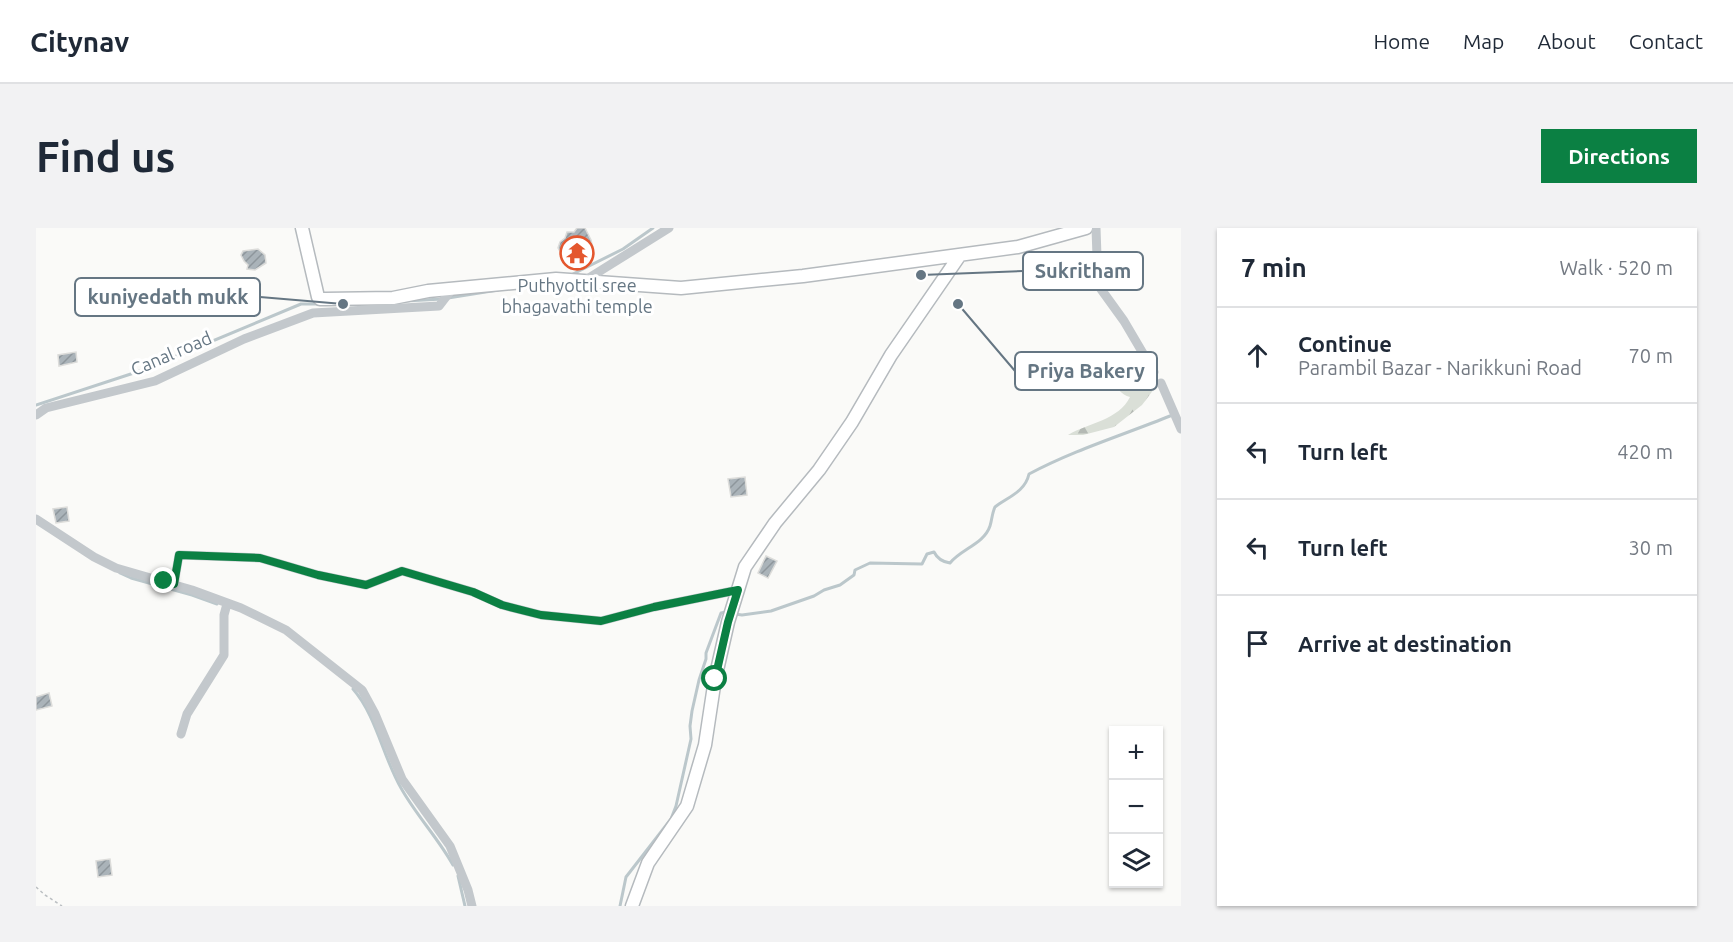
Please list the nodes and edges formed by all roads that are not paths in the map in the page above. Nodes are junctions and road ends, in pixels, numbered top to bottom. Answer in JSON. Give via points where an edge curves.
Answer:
{"nodes":[{"id":1,"x":302,"y":228,"type":"edge"},
{"id":2,"x":669,"y":228,"type":"edge"},
{"id":3,"x":1086,"y":228,"type":"edge"},
{"id":4,"x":1096,"y":228,"type":"edge"},
{"id":5,"x":960,"y":255,"type":"junction"},
{"id":6,"x":584,"y":281,"type":"junction"},
{"id":7,"x":452,"y":289,"type":"junction"},
{"id":8,"x":1154,"y":372,"type":"dead end"},
{"id":9,"x":1161,"y":383,"type":"dead end"},
{"id":10,"x":36,"y":415,"type":"edge"},
{"id":11,"x":1181,"y":429,"type":"edge"},
{"id":12,"x":36,"y":519,"type":"edge"},
{"id":13,"x":174,"y":584,"type":"junction"},
{"id":14,"x":738,"y":590,"type":"junction"},
{"id":15,"x":227,"y":604,"type":"junction"},
{"id":16,"x":181,"y":734,"type":"dead end"},
{"id":17,"x":472,"y":906,"type":"edge"},
{"id":18,"x":632,"y":906,"type":"edge"}],
"edges":[{"from":1,"to":7,"type":"main road","via":[[320,299],[393,298]]},
{"from":2,"to":6,"type":"street"},
{"from":3,"to":5,"type":"main road","via":[[1018,247]]},
{"from":4,"to":8,"type":"street","via":[[1098,285]]},
{"from":5,"to":6,"type":"main road","via":[[681,288]]},
{"from":5,"to":14,"type":"main road","via":[[819,470],[745,567]]},
{"from":6,"to":7,"type":"main road","via":[[555,279]]},
{"from":7,"to":10,"type":"street","name":"Canal road","via":[[440,306],[313,313],[244,339],[156,381],[46,408]]},
{"from":9,"to":11,"type":"street"},
{"from":12,"to":13,"type":"street","via":[[116,568]]},
{"from":13,"to":14,"type":"street","via":[[179,555],[260,558],[366,585],[402,571],[541,615],[601,621]]},
{"from":13,"to":15,"type":"street"},
{"from":14,"to":18,"type":"main road","via":[[715,679],[705,745],[687,806],[648,863]]},
{"from":15,"to":16,"type":"street","via":[[224,655],[187,714]]},
{"from":15,"to":17,"type":"street","via":[[286,630],[362,690],[402,779],[450,846]]}]}
